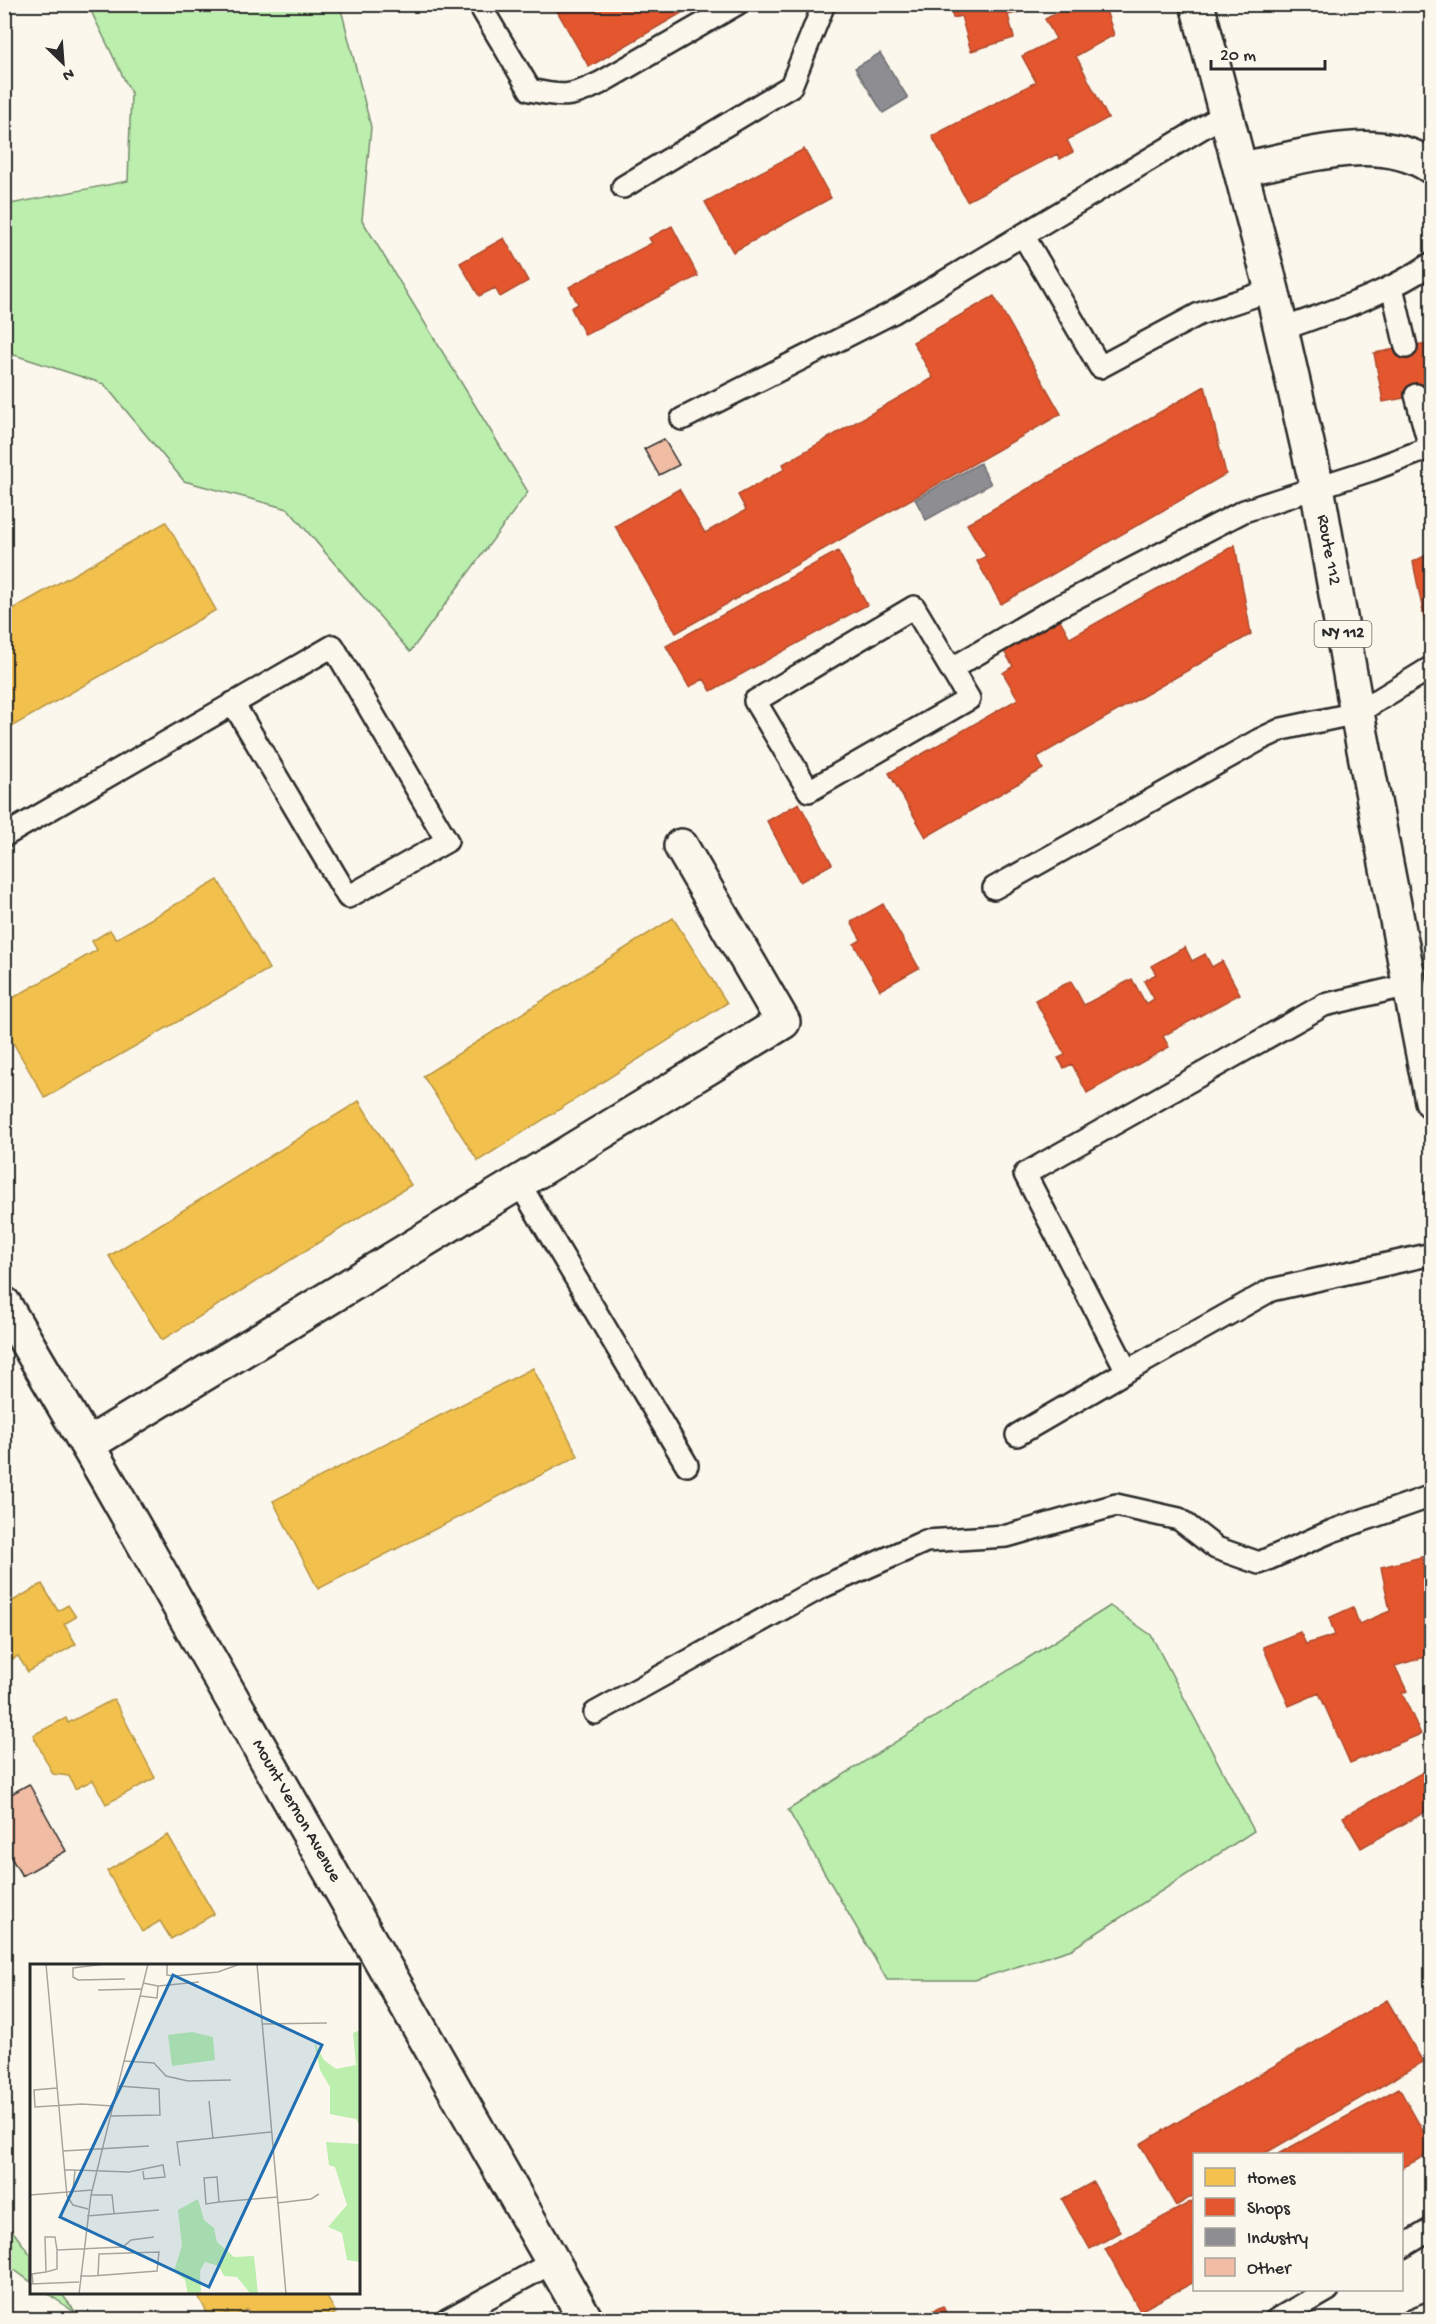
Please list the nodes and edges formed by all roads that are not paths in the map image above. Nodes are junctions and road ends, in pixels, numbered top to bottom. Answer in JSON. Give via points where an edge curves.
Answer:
{"nodes":[{"id":1,"x":479,"y":4,"type":"edge"},
{"id":2,"x":737,"y":4,"type":"edge"},
{"id":3,"x":824,"y":4,"type":"edge"},
{"id":4,"x":1197,"y":4,"type":"edge"},
{"id":5,"x":1227,"y":113,"type":"junction"},
{"id":6,"x":1431,"y":167,"type":"edge"},
{"id":7,"x":1242,"y":169,"type":"junction"},
{"id":8,"x":622,"y":187,"type":"dead end"},
{"id":9,"x":1023,"y":235,"type":"junction"},
{"id":10,"x":1431,"y":267,"type":"edge"},
{"id":11,"x":1392,"y":286,"type":"junction"},
{"id":12,"x":1272,"y":290,"type":"junction"},
{"id":13,"x":1280,"y":330,"type":"junction"},
{"id":14,"x":1406,"y":347,"type":"dead end"},
{"id":15,"x":1416,"y":395,"type":"dead end"},
{"id":16,"x":682,"y":419,"type":"dead end"},
{"id":17,"x":1431,"y":448,"type":"edge"},
{"id":18,"x":1317,"y":487,"type":"junction"},
{"id":19,"x":1431,"y":668,"type":"edge"},
{"id":20,"x":951,"y":669,"type":"junction"},
{"id":21,"x":233,"y":703,"type":"junction"},
{"id":22,"x":1357,"y":713,"type":"junction"},
{"id":23,"x":4,"y":836,"type":"edge"},
{"id":24,"x":681,"y":846,"type":"dead end"},
{"id":25,"x":994,"y":888,"type":"dead end"},
{"id":26,"x":1409,"y":985,"type":"junction"},
{"id":27,"x":1428,"y":1068,"type":"edge"},
{"id":28,"x":1431,"y":1101,"type":"edge"},
{"id":29,"x":519,"y":1183,"type":"junction"},
{"id":30,"x":1431,"y":1254,"type":"edge"},
{"id":31,"x":4,"y":1304,"type":"edge"},
{"id":32,"x":1127,"y":1371,"type":"junction"},
{"id":33,"x":1017,"y":1435,"type":"dead end"},
{"id":34,"x":87,"y":1445,"type":"junction"},
{"id":35,"x":687,"y":1465,"type":"dead end"},
{"id":36,"x":1431,"y":1496,"type":"edge"},
{"id":37,"x":595,"y":1713,"type":"dead end"},
{"id":38,"x":1431,"y":2229,"type":"edge"},
{"id":39,"x":1403,"y":2246,"type":"edge"},
{"id":40,"x":554,"y":2262,"type":"junction"},
{"id":41,"x":1325,"y":2291,"type":"edge"},
{"id":42,"x":1431,"y":2312,"type":"edge"},
{"id":43,"x":447,"y":2319,"type":"edge"},
{"id":44,"x":586,"y":2319,"type":"edge"},
{"id":45,"x":1276,"y":2319,"type":"edge"},
{"id":46,"x":1412,"y":2319,"type":"edge"}],
"edges":[{"from":1,"to":2,"type":"lane","via":[[530,90],[556,96],[578,94],[600,83]]},
{"from":3,"to":8,"type":"lane","via":[[791,86]]},
{"from":4,"to":5,"type":"street","name":"Route 112","number":"NY 112"},
{"from":5,"to":7,"type":"street","name":"Route 112","number":"NY 112"},
{"from":5,"to":9,"type":"lane"},
{"from":6,"to":7,"type":"street","via":[[1397,150],[1373,147]]},
{"from":7,"to":12,"type":"street","name":"Route 112","number":"NY 112"},
{"from":9,"to":12,"type":"lane","via":[[1100,367],[1199,314]]},
{"from":9,"to":16,"type":"lane","via":[[892,313]]},
{"from":10,"to":11,"type":"lane"},
{"from":11,"to":13,"type":"lane"},
{"from":11,"to":14,"type":"lane"},
{"from":12,"to":13,"type":"street","name":"Route 112","number":"NY 112"},
{"from":13,"to":18,"type":"street","name":"Route 112","number":"NY 112"},
{"from":15,"to":17,"type":"lane"},
{"from":17,"to":18,"type":"lane"},
{"from":18,"to":20,"type":"lane","via":[[1244,511],[1052,610]]},
{"from":18,"to":22,"type":"street","name":"Route 112","number":"NY 112"},
{"from":19,"to":22,"type":"lane"},
{"from":20,"to":20,"type":"lane","via":[[969,699],[809,791],[755,701],[914,607]]},
{"from":21,"to":21,"type":"lane","via":[[333,646],[447,841],[348,897]]},
{"from":21,"to":23,"type":"lane"},
{"from":22,"to":25,"type":"lane","via":[[1282,729],[1259,740]]},
{"from":22,"to":26,"type":"street","name":"Route 112","number":"NY 112"},
{"from":24,"to":29,"type":"street","via":[[783,1022]]},
{"from":26,"to":27,"type":"street","name":"Route 112","number":"NY 112"},
{"from":26,"to":32,"type":"lane","via":[[1324,1005],[1025,1174]]},
{"from":27,"to":28,"type":"street","name":"Route 112","number":"NY 112"},
{"from":29,"to":34,"type":"street"},
{"from":29,"to":35,"type":"lane"},
{"from":30,"to":32,"type":"lane","via":[[1271,1290]]},
{"from":31,"to":34,"type":"street","name":"Mount Vernon Avenue"},
{"from":32,"to":33,"type":"lane"},
{"from":34,"to":40,"type":"street","name":"Mount Vernon Avenue"},
{"from":36,"to":37,"type":"lane","via":[[1332,1531],[1258,1563],[1216,1548],[1179,1519],[1116,1505],[1007,1536],[926,1541],[820,1588]]},
{"from":38,"to":39,"type":"lane"},
{"from":40,"to":43,"type":"lane"},
{"from":40,"to":44,"type":"street","name":"Mount Vernon Avenue"},
{"from":41,"to":45,"type":"lane"},
{"from":42,"to":46,"type":"lane"}]}
